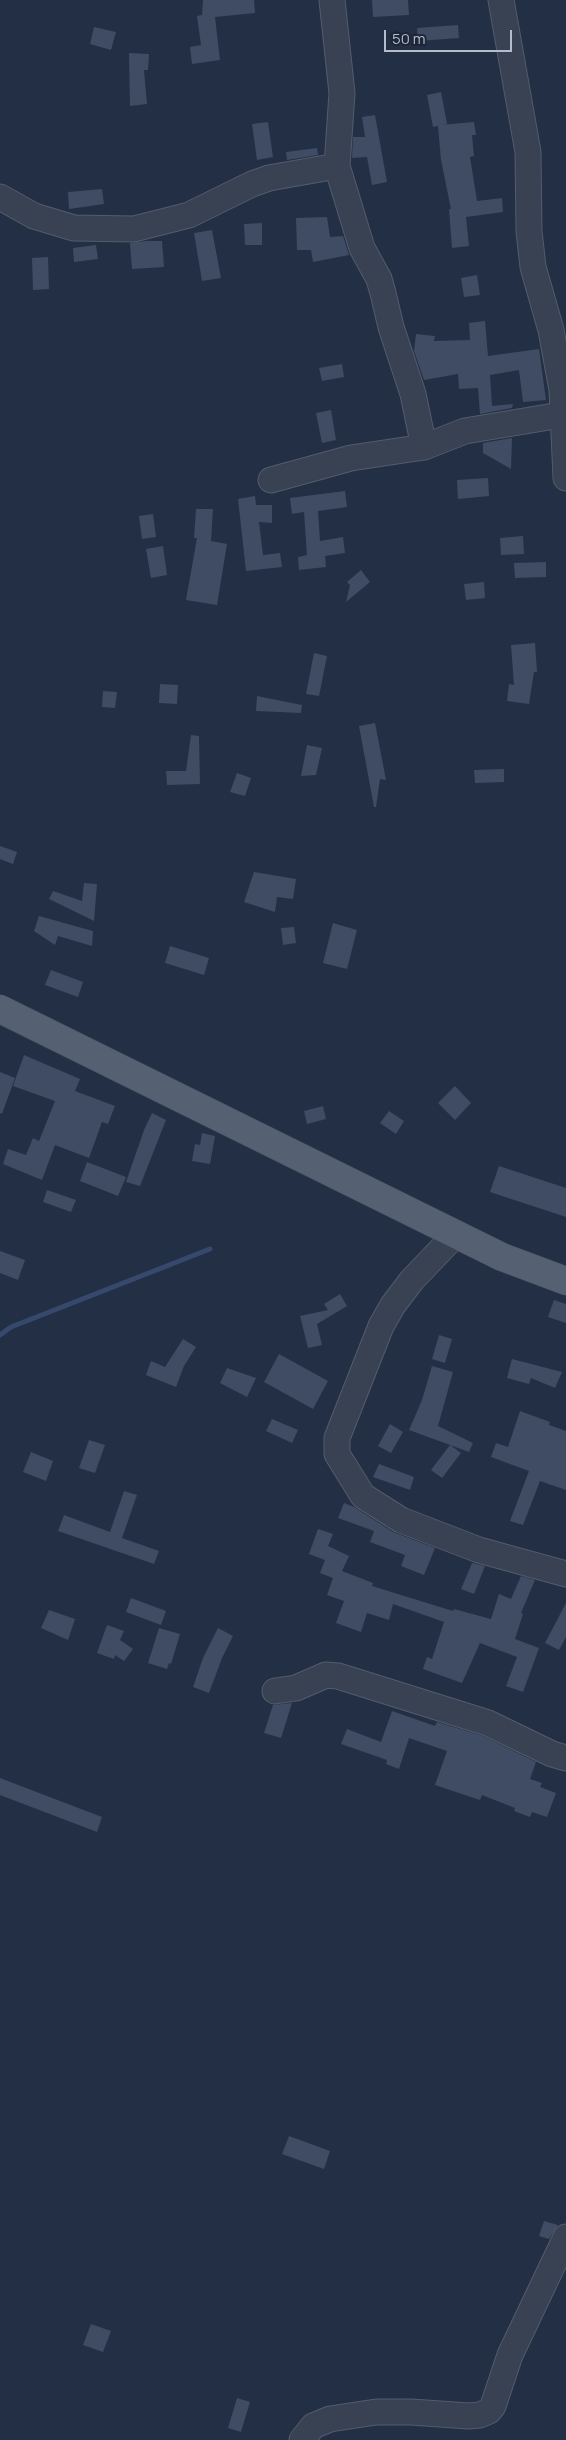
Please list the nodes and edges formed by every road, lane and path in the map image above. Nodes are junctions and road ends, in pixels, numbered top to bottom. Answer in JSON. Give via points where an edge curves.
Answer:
{"nodes":[{"id":1,"x":332,"y":0,"type":"edge"},
{"id":2,"x":501,"y":0,"type":"edge"},
{"id":3,"x":337,"y":166,"type":"junction"},
{"id":4,"x":0,"y":197,"type":"edge"},
{"id":5,"x":564,"y":414,"type":"edge"},
{"id":6,"x":424,"y":447,"type":"junction"},
{"id":7,"x":566,"y":478,"type":"edge"},
{"id":8,"x":271,"y":480,"type":"dead end"},
{"id":9,"x":0,"y":1008,"type":"edge"},
{"id":10,"x":456,"y":1234,"type":"junction"},
{"id":11,"x":566,"y":1281,"type":"edge"},
{"id":12,"x":566,"y":1574,"type":"edge"},
{"id":13,"x":275,"y":1691,"type":"dead end"},
{"id":14,"x":566,"y":1758,"type":"edge"},
{"id":15,"x":566,"y":2237,"type":"edge"},
{"id":16,"x":302,"y":2440,"type":"edge"}],
"edges":[{"from":1,"to":3,"type":"street","via":[[342,93]]},
{"from":2,"to":5,"type":"street","via":[[528,152],[529,232],[534,267],[551,330]]},
{"from":3,"to":4,"type":"street","via":[[269,178],[189,215],[134,228],[74,228],[34,216]]},
{"from":3,"to":6,"type":"street","via":[[362,248],[379,279],[414,394]]},
{"from":5,"to":6,"type":"street","via":[[465,430]]},
{"from":5,"to":7,"type":"street"},
{"from":6,"to":8,"type":"street","via":[[351,458]]},
{"from":9,"to":10,"type":"main road"},
{"from":10,"to":11,"type":"main road","via":[[502,1257]]},
{"from":10,"to":12,"type":"street","via":[[393,1305],[337,1438],[337,1454],[363,1496],[401,1520],[479,1550]]},
{"from":13,"to":14,"type":"street","via":[[296,1688],[326,1675],[338,1676],[488,1723]]},
{"from":15,"to":16,"type":"street","via":[[510,2355],[489,2410],[469,2416],[376,2412],[330,2419],[313,2426]]}]}
